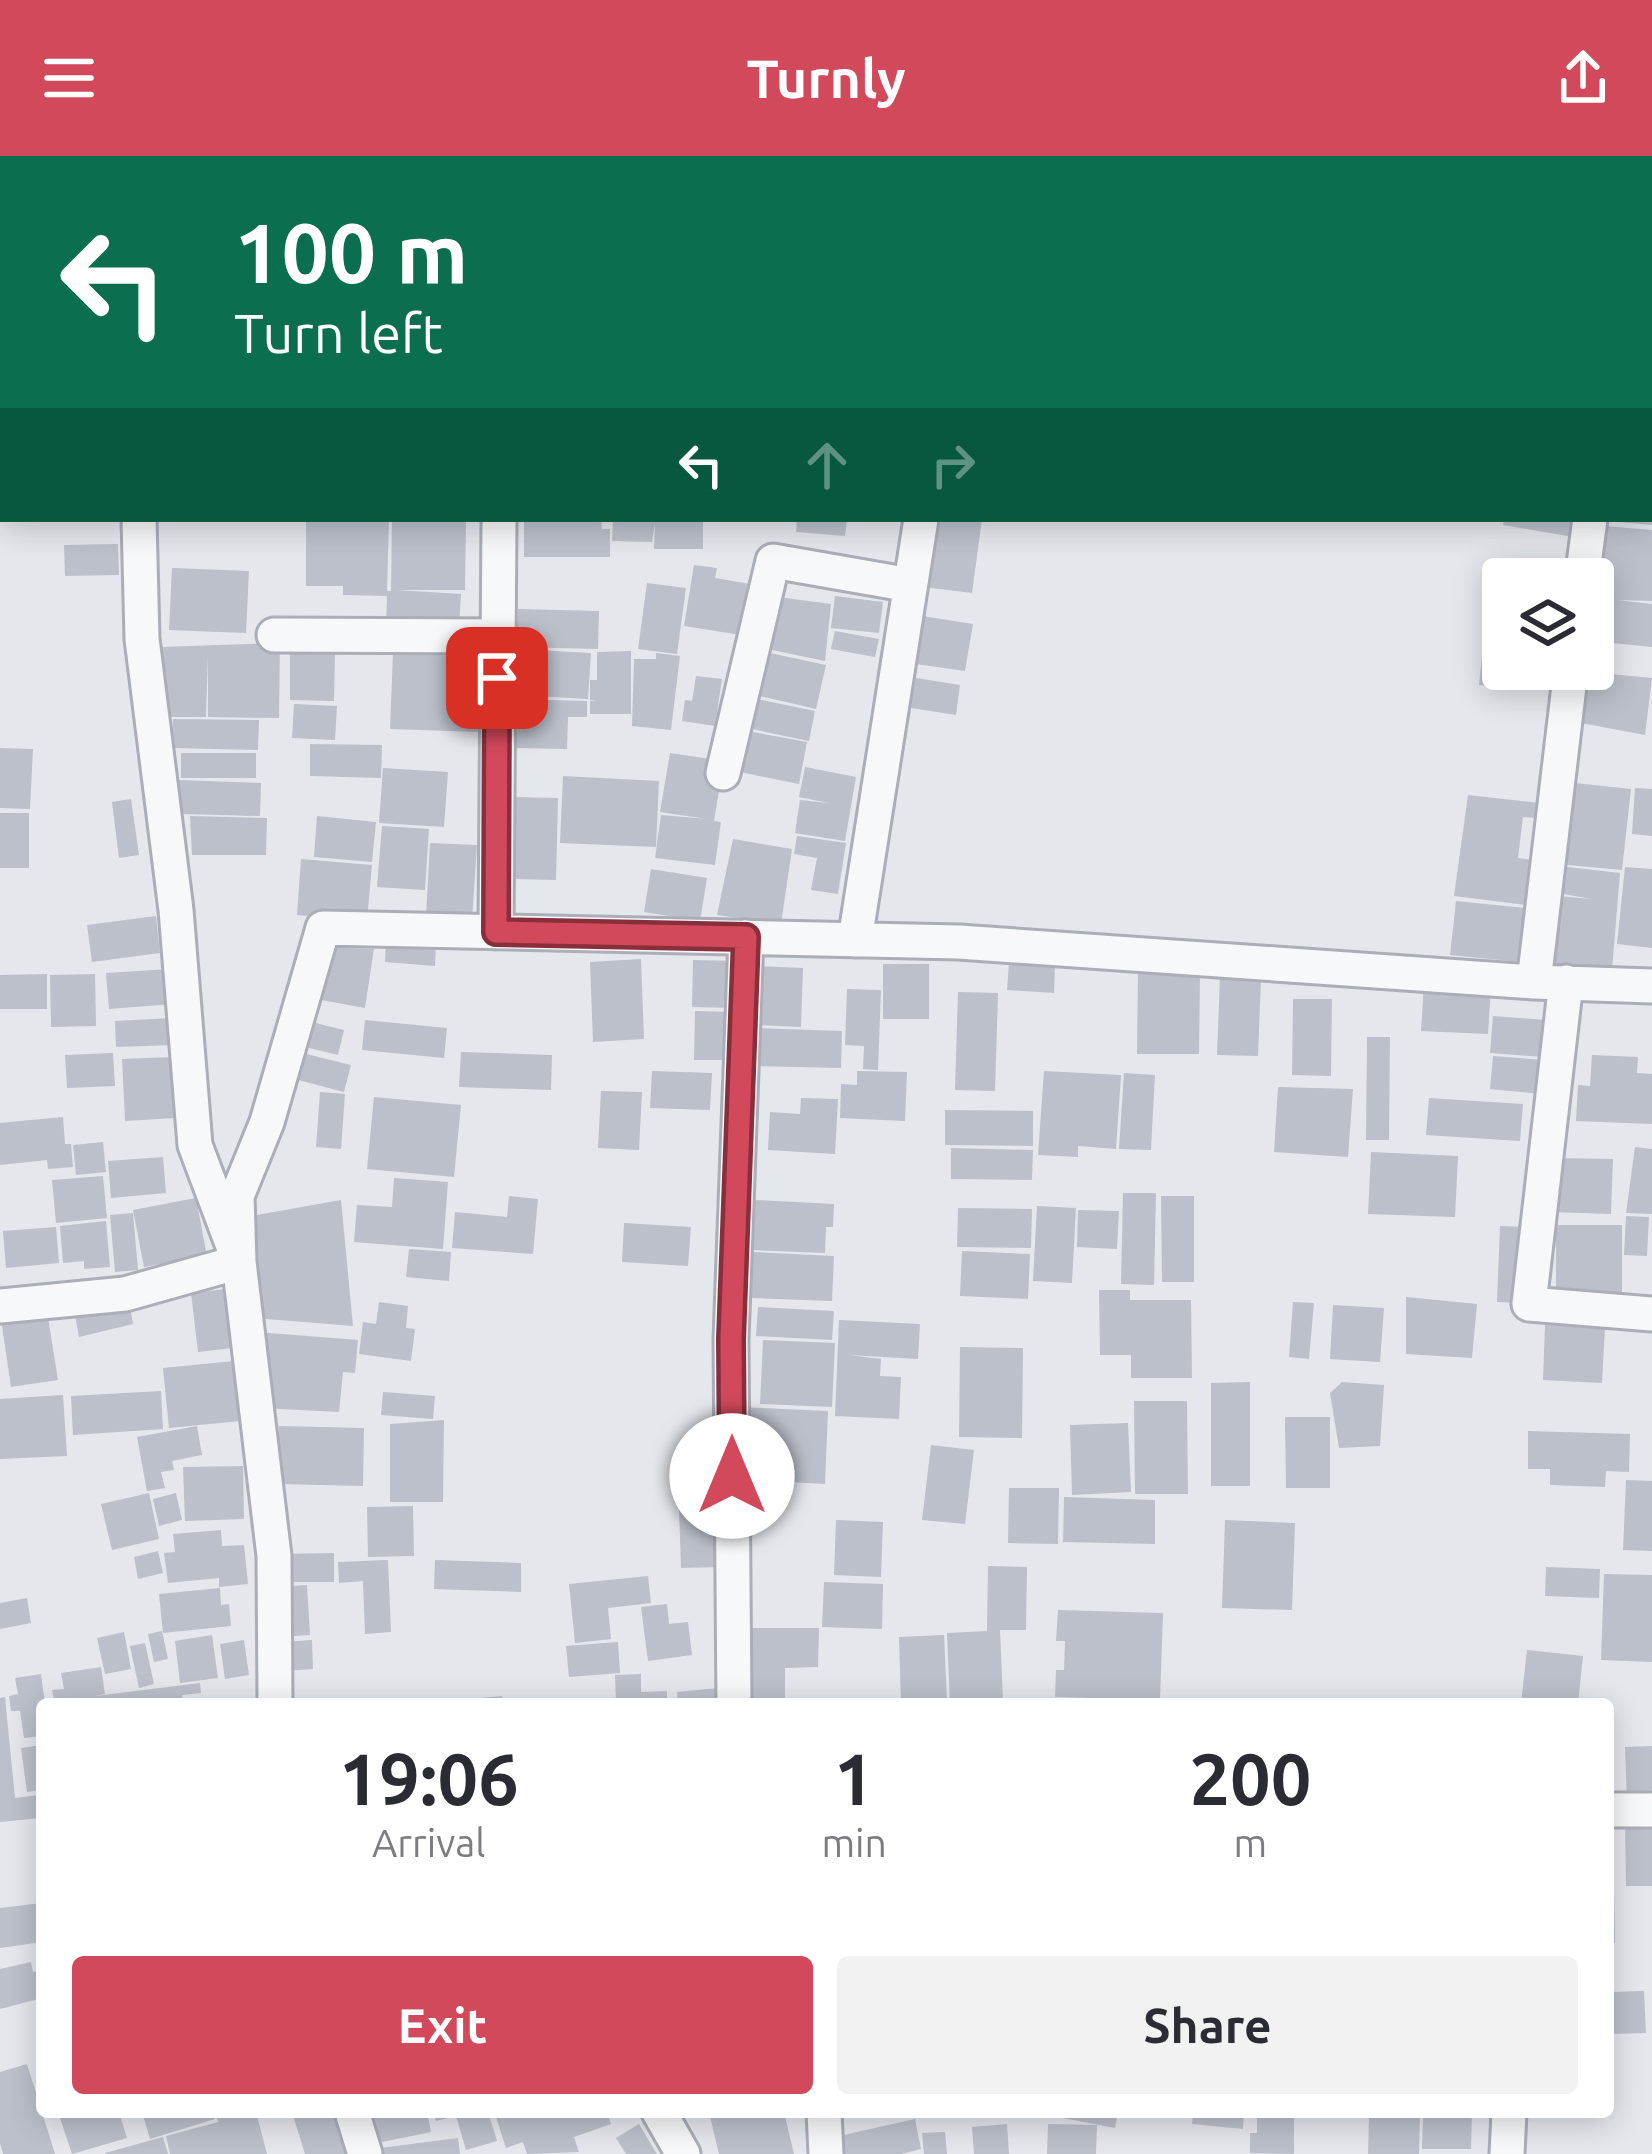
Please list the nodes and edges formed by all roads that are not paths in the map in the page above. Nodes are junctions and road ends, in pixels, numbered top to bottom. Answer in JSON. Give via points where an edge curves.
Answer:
{"nodes":[{"id":1,"x":139,"y":522,"type":"edge"},
{"id":2,"x":499,"y":522,"type":"edge"},
{"id":3,"x":920,"y":522,"type":"edge"},
{"id":4,"x":1590,"y":522,"type":"edge"},
{"id":5,"x":1585,"y":558,"type":"edge"},
{"id":6,"x":910,"y":585,"type":"junction"},
{"id":7,"x":274,"y":635,"type":"dead end"},
{"id":8,"x":497,"y":636,"type":"junction"},
{"id":9,"x":1570,"y":690,"type":"edge"},
{"id":10,"x":723,"y":773,"type":"dead end"},
{"id":11,"x":496,"y":932,"type":"junction"},
{"id":12,"x":746,"y":937,"type":"junction"},
{"id":13,"x":855,"y":940,"type":"junction"},
{"id":14,"x":1550,"y":982,"type":"junction"},
{"id":15,"x":1652,"y":986,"type":"edge"},
{"id":16,"x":239,"y":1262,"type":"junction"},
{"id":17,"x":0,"y":1306,"type":"edge"},
{"id":18,"x":1652,"y":1314,"type":"edge"},
{"id":19,"x":275,"y":1698,"type":"edge"},
{"id":20,"x":734,"y":1698,"type":"edge"},
{"id":21,"x":1614,"y":1810,"type":"edge"},
{"id":22,"x":1652,"y":1810,"type":"edge"},
{"id":23,"x":354,"y":2118,"type":"edge"},
{"id":24,"x":662,"y":2118,"type":"edge"},
{"id":25,"x":824,"y":2118,"type":"edge"},
{"id":26,"x":1509,"y":2118,"type":"edge"},
{"id":27,"x":365,"y":2154,"type":"edge"},
{"id":28,"x":683,"y":2154,"type":"edge"},
{"id":29,"x":826,"y":2154,"type":"edge"},
{"id":30,"x":1507,"y":2154,"type":"edge"}],
"edges":[{"from":1,"to":16,"type":"street","via":[[142,639],[195,1145]]},
{"from":2,"to":8,"type":"street"},
{"from":3,"to":6,"type":"street"},
{"from":4,"to":5,"type":"street"},
{"from":6,"to":10,"type":"street","via":[[773,562]]},
{"from":6,"to":13,"type":"street"},
{"from":7,"to":8,"type":"street"},
{"from":8,"to":11,"type":"street"},
{"from":9,"to":14,"type":"street"},
{"from":11,"to":12,"type":"street"},
{"from":11,"to":16,"type":"street","via":[[323,928],[237,1196]]},
{"from":12,"to":13,"type":"street"},
{"from":12,"to":20,"type":"street","via":[[731,1339]]},
{"from":13,"to":14,"type":"street"},
{"from":14,"to":15,"type":"street"},
{"from":14,"to":18,"type":"street","via":[[1529,1304]]},
{"from":16,"to":17,"type":"street","via":[[125,1294]]},
{"from":16,"to":19,"type":"street","via":[[274,1556]]},
{"from":21,"to":22,"type":"street"},
{"from":23,"to":27,"type":"street"},
{"from":24,"to":28,"type":"street"},
{"from":25,"to":29,"type":"street"},
{"from":26,"to":30,"type":"street"}]}
